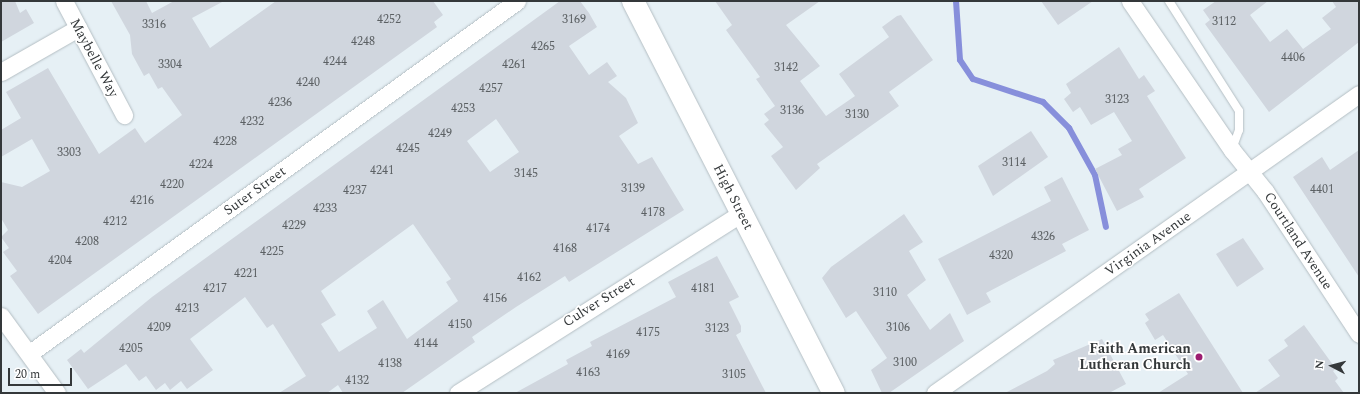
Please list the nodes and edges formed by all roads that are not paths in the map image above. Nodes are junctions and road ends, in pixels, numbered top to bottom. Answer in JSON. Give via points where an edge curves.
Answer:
{"nodes":[{"id":1,"x":64,"y":1,"type":"edge"},
{"id":2,"x":518,"y":1,"type":"edge"},
{"id":3,"x":633,"y":1,"type":"edge"},
{"id":4,"x":1130,"y":1,"type":"edge"},
{"id":5,"x":1169,"y":1,"type":"edge"},
{"id":6,"x":78,"y":28,"type":"junction"},
{"id":7,"x":1,"y":72,"type":"edge"},
{"id":8,"x":1359,"y":94,"type":"edge"},
{"id":9,"x":124,"y":115,"type":"dead end"},
{"id":10,"x":1232,"y":150,"type":"junction"},
{"id":11,"x":1250,"y":172,"type":"junction"},
{"id":12,"x":742,"y":213,"type":"junction"},
{"id":13,"x":1,"y":316,"type":"edge"},
{"id":14,"x":1359,"y":334,"type":"edge"},
{"id":15,"x":30,"y":353,"type":"junction"},
{"id":16,"x":57,"y":393,"type":"edge"},
{"id":17,"x":458,"y":393,"type":"edge"},
{"id":18,"x":834,"y":393,"type":"edge"},
{"id":19,"x":935,"y":393,"type":"edge"}],
"edges":[{"from":1,"to":6,"type":"street","name":"Maybelle Way"},
{"from":2,"to":15,"type":"street","name":"Suter Street"},
{"from":3,"to":12,"type":"main road","name":"High Street"},
{"from":4,"to":10,"type":"street","name":"Courtland Avenue"},
{"from":5,"to":10,"type":"lane","via":[[1239,111],[1239,130]]},
{"from":6,"to":7,"type":"street"},
{"from":6,"to":9,"type":"street","name":"Maybelle Way"},
{"from":8,"to":11,"type":"street","name":"Virginia Avenue"},
{"from":10,"to":11,"type":"street","name":"Courtland Avenue"},
{"from":11,"to":14,"type":"street","name":"Courtland Avenue"},
{"from":11,"to":19,"type":"street","name":"Virginia Avenue"},
{"from":12,"to":17,"type":"street","name":"Culver Street"},
{"from":12,"to":18,"type":"main road","name":"High Street"},
{"from":13,"to":15,"type":"street"},
{"from":15,"to":16,"type":"street"}]}
